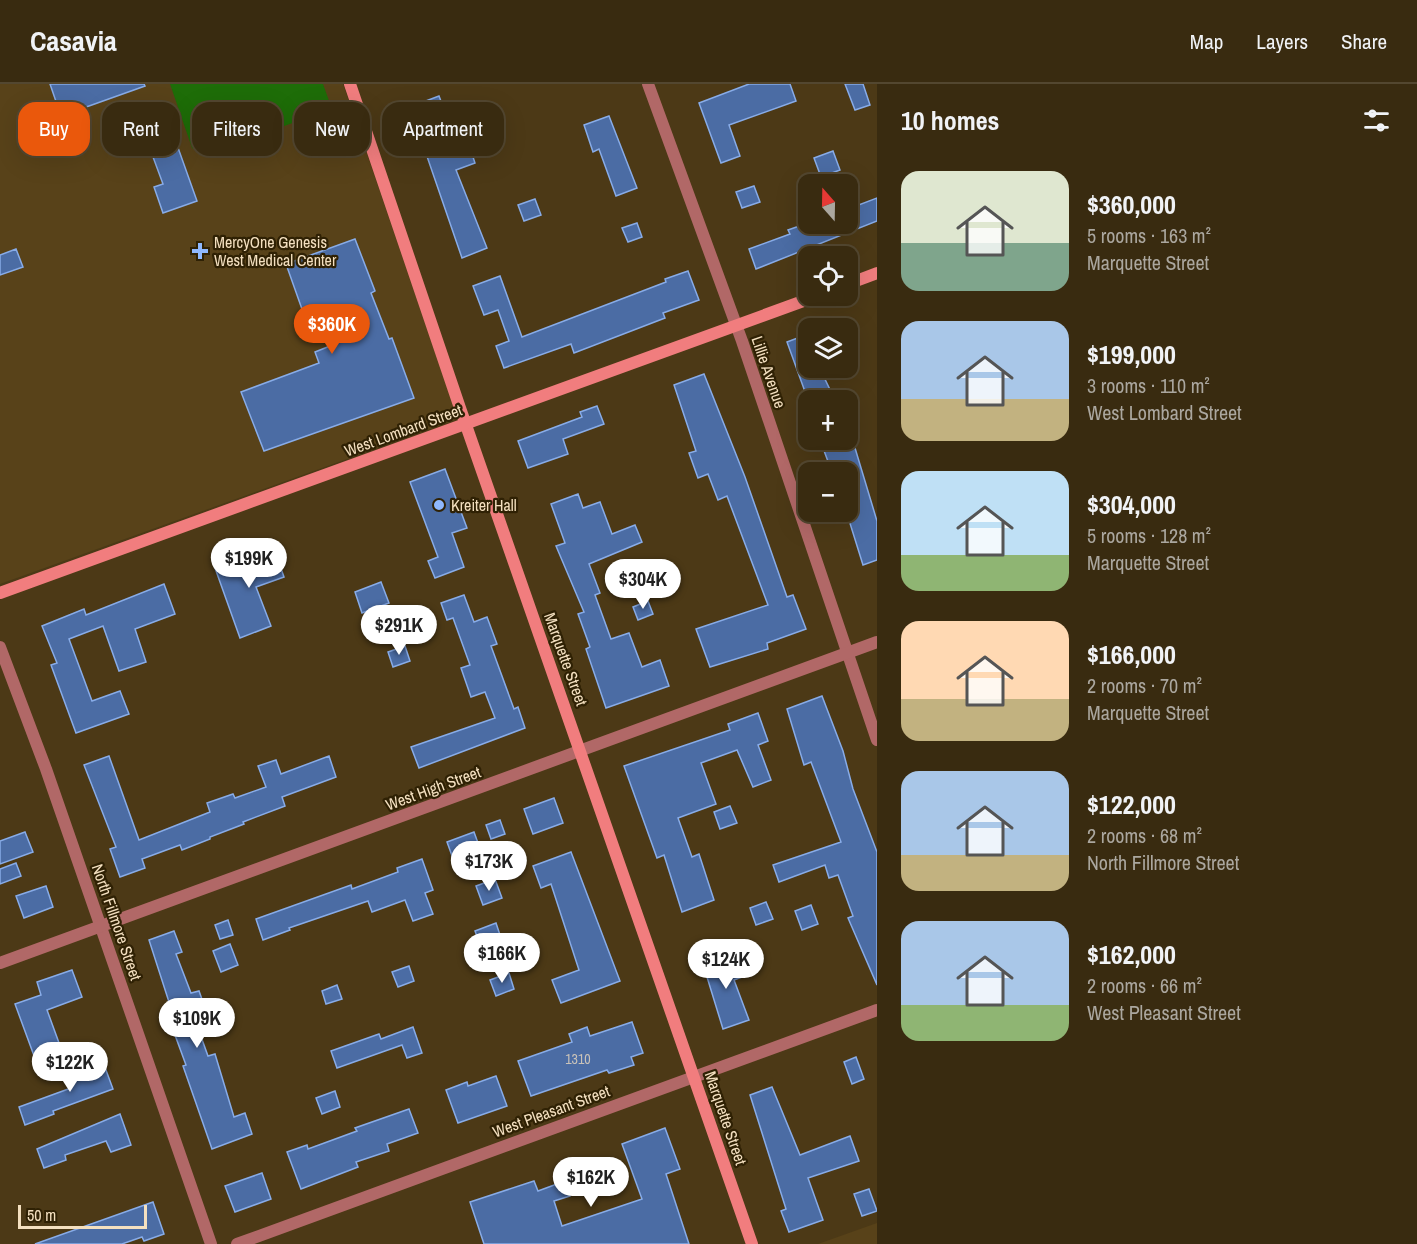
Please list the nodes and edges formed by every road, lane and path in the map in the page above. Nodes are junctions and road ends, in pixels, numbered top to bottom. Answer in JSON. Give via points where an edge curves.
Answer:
{"nodes":[{"id":1,"x":350,"y":84,"type":"edge"},
{"id":2,"x":648,"y":84,"type":"edge"},
{"id":3,"x":877,"y":273,"type":"edge"},
{"id":4,"x":858,"y":280,"type":"edge"},
{"id":5,"x":798,"y":303,"type":"edge"},
{"id":6,"x":736,"y":327,"type":"junction"},
{"id":7,"x":466,"y":424,"type":"junction"},
{"id":8,"x":0,"y":593,"type":"edge"},
{"id":9,"x":877,"y":642,"type":"edge"},
{"id":10,"x":0,"y":647,"type":"edge"},
{"id":11,"x":846,"y":653,"type":"junction"},
{"id":12,"x":877,"y":740,"type":"edge"},
{"id":13,"x":581,"y":751,"type":"junction"},
{"id":14,"x":101,"y":926,"type":"junction"},
{"id":15,"x":0,"y":963,"type":"edge"},
{"id":16,"x":877,"y":1010,"type":"edge"},
{"id":17,"x":694,"y":1076,"type":"junction"},
{"id":18,"x":211,"y":1244,"type":"edge"},
{"id":19,"x":237,"y":1244,"type":"edge"},
{"id":20,"x":752,"y":1244,"type":"edge"}],
"edges":[{"from":1,"to":7,"type":"street","name":"Marquette Street"},
{"from":2,"to":6,"type":"street","name":"Lillie Avenue"},
{"from":3,"to":4,"type":"street"},
{"from":5,"to":6,"type":"street","name":"West Lombard Street"},
{"from":6,"to":7,"type":"street","name":"West Lombard Street"},
{"from":6,"to":11,"type":"street","name":"Lillie Avenue"},
{"from":7,"to":8,"type":"street","name":"West Lombard Street"},
{"from":7,"to":13,"type":"street","name":"Marquette Street"},
{"from":9,"to":11,"type":"street","name":"West High Street"},
{"from":10,"to":14,"type":"street","name":"North Fillmore Street"},
{"from":11,"to":12,"type":"street","name":"Lillie Avenue"},
{"from":11,"to":13,"type":"street","name":"West High Street"},
{"from":13,"to":14,"type":"street","name":"West High Street"},
{"from":13,"to":17,"type":"street","name":"Marquette Street"},
{"from":14,"to":15,"type":"street","name":"West High Street"},
{"from":14,"to":18,"type":"street","name":"North Fillmore Street"},
{"from":16,"to":17,"type":"street","name":"West Pleasant Street"},
{"from":17,"to":19,"type":"street","name":"West Pleasant Street"},
{"from":17,"to":20,"type":"street","name":"Marquette Street"}]}
